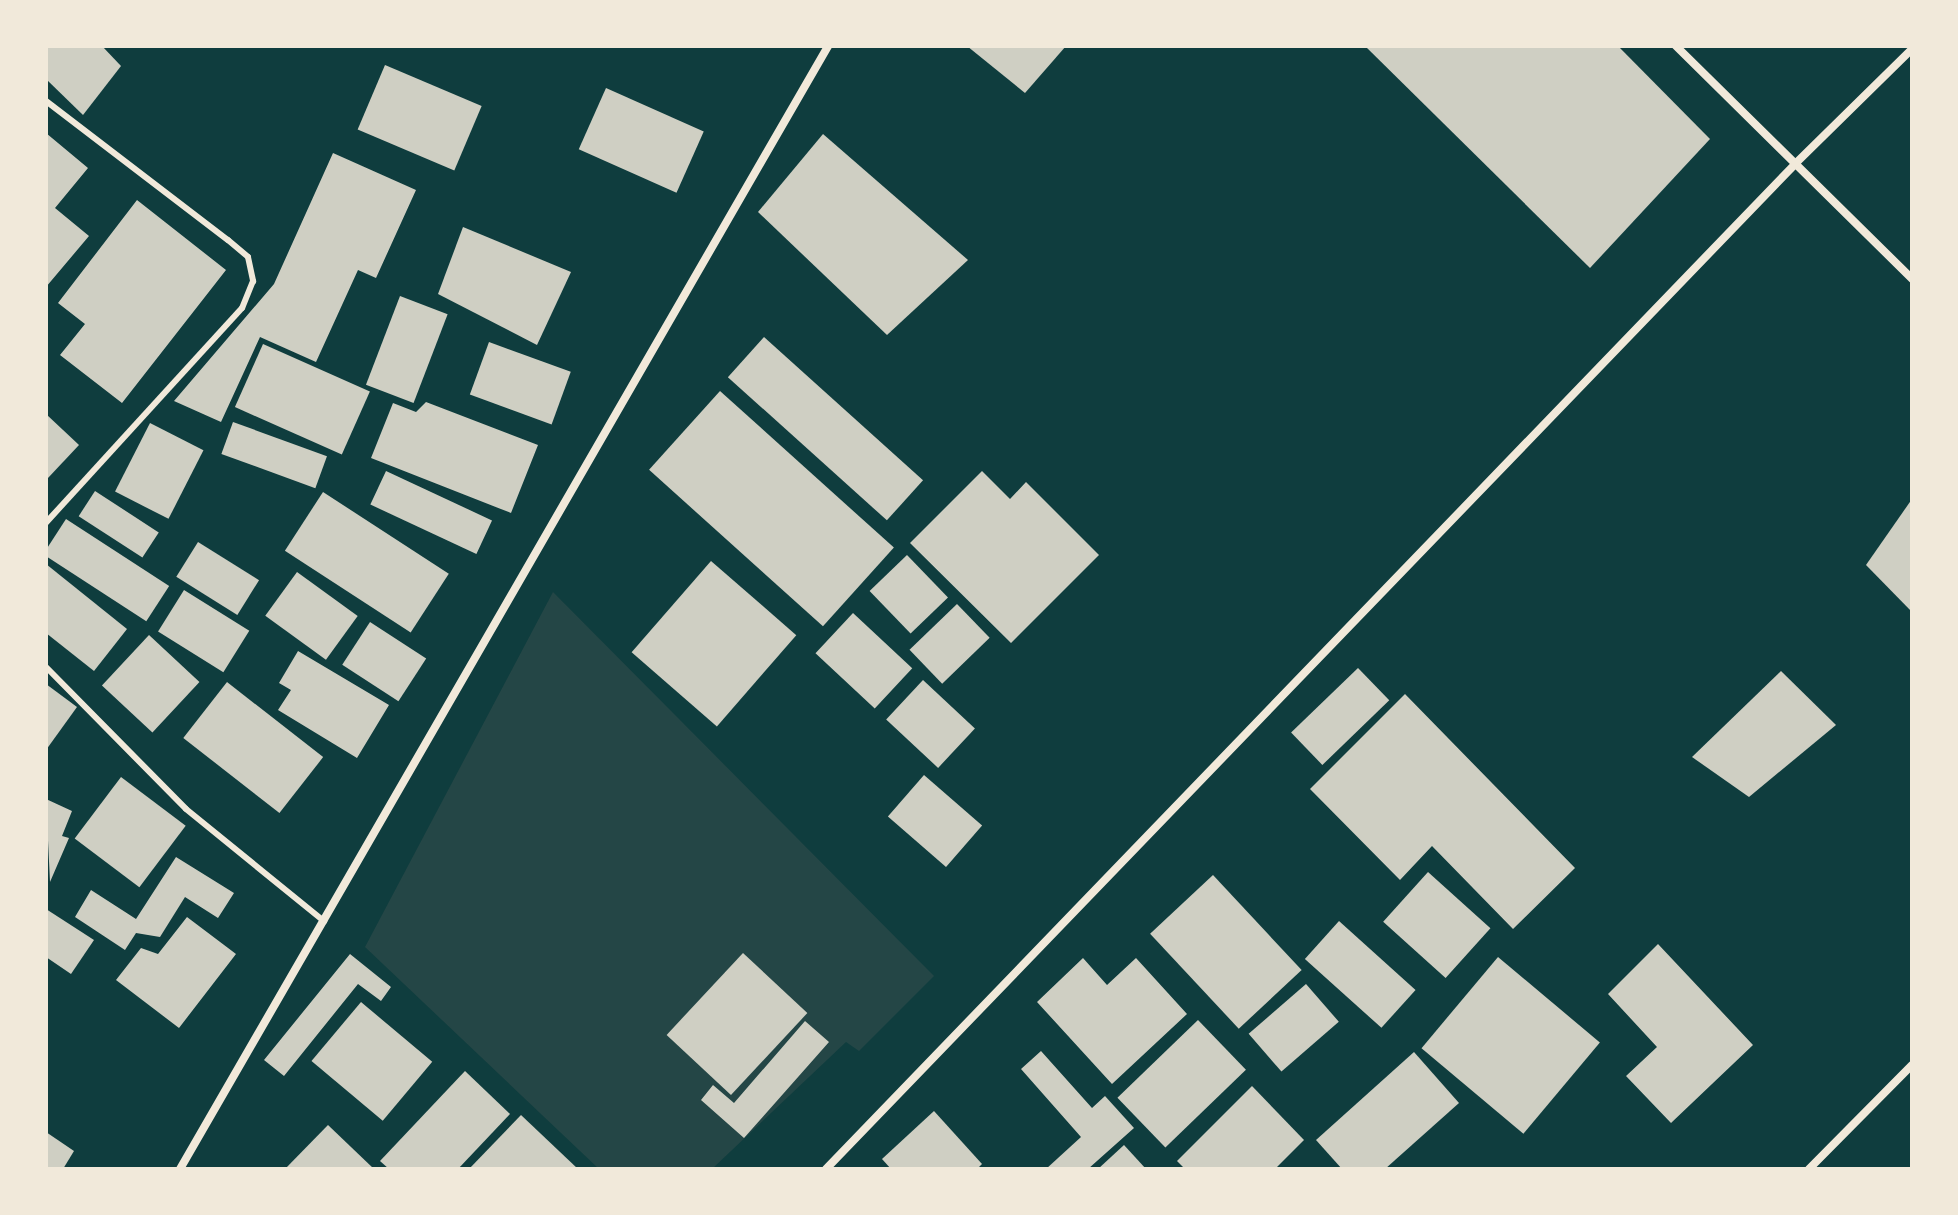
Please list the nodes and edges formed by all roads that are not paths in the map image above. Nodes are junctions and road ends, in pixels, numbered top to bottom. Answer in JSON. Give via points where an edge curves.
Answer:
{"nodes":[{"id":1,"x":828,"y":46,"type":"edge"},
{"id":2,"x":1676,"y":46,"type":"edge"},
{"id":3,"x":1912,"y":49,"type":"edge"},
{"id":4,"x":46,"y":101,"type":"edge"},
{"id":5,"x":1796,"y":163,"type":"junction"},
{"id":6,"x":1912,"y":279,"type":"edge"},
{"id":7,"x":46,"y":523,"type":"edge"},
{"id":8,"x":46,"y":667,"type":"edge"},
{"id":9,"x":324,"y":921,"type":"junction"},
{"id":10,"x":1912,"y":1065,"type":"edge"},
{"id":11,"x":180,"y":1169,"type":"edge"},
{"id":12,"x":826,"y":1169,"type":"edge"},
{"id":13,"x":1809,"y":1169,"type":"edge"}],
"edges":[{"from":1,"to":9,"type":"street"},
{"from":2,"to":5,"type":"street"},
{"from":3,"to":5,"type":"street"},
{"from":4,"to":7,"type":"lane","via":[[248,257],[253,281],[242,308]]},
{"from":5,"to":6,"type":"street"},
{"from":5,"to":12,"type":"street"},
{"from":8,"to":9,"type":"lane","via":[[186,809]]},
{"from":9,"to":11,"type":"street"},
{"from":10,"to":13,"type":"street"}]}
